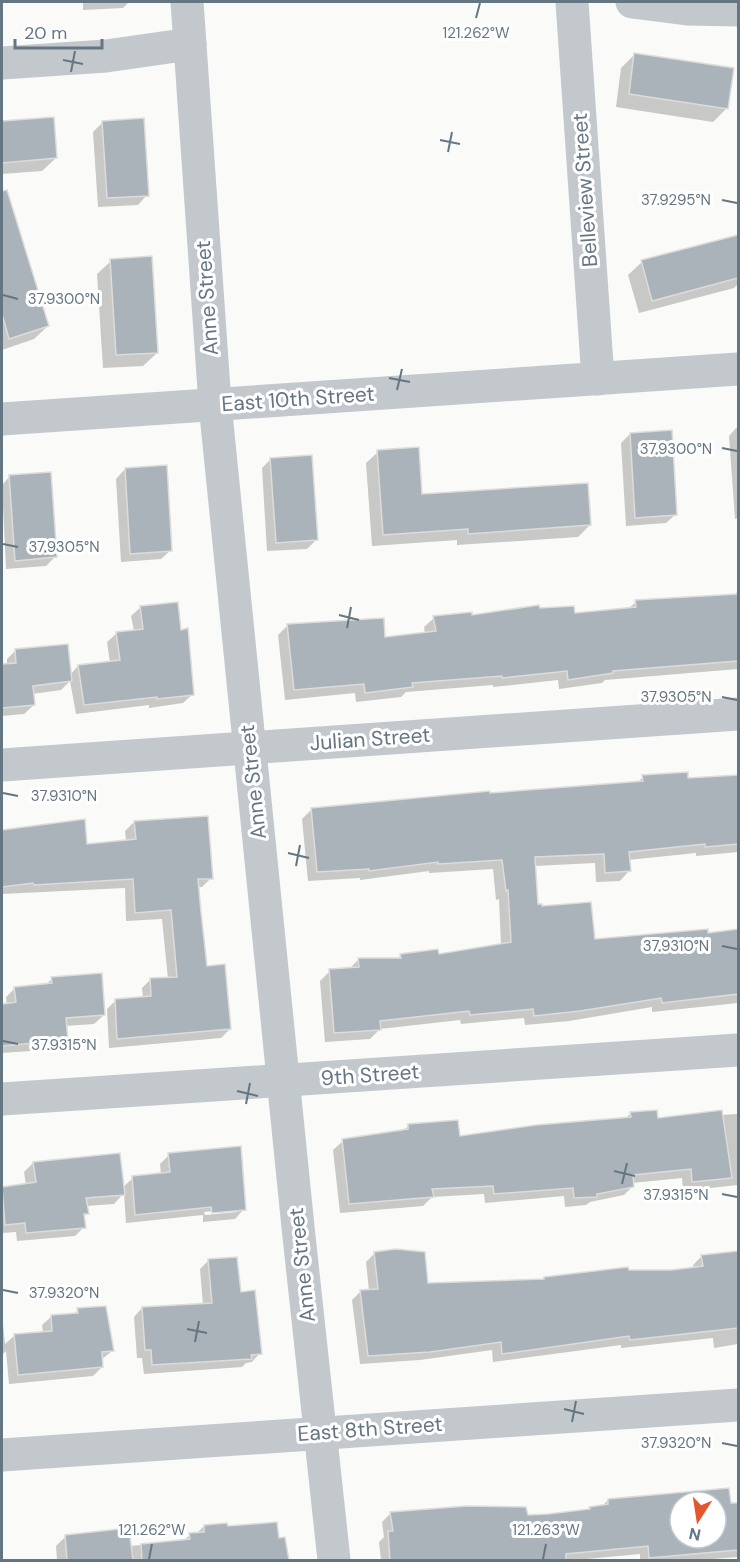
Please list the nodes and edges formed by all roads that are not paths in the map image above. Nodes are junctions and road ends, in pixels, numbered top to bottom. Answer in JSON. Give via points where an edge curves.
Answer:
{"nodes":[{"id":1,"x":187,"y":2,"type":"edge"},
{"id":2,"x":572,"y":2,"type":"edge"},
{"id":3,"x":632,"y":2,"type":"edge"},
{"id":4,"x":738,"y":10,"type":"edge"},
{"id":5,"x":190,"y":44,"type":"junction"},
{"id":6,"x":2,"y":63,"type":"edge"},
{"id":7,"x":738,"y":369,"type":"edge"},
{"id":8,"x":598,"y":379,"type":"junction"},
{"id":9,"x":215,"y":404,"type":"junction"},
{"id":10,"x":2,"y":419,"type":"edge"},
{"id":11,"x":738,"y":714,"type":"edge"},
{"id":12,"x":249,"y":748,"type":"junction"},
{"id":13,"x":2,"y":765,"type":"edge"},
{"id":14,"x":738,"y":1050,"type":"edge"},
{"id":15,"x":284,"y":1081,"type":"junction"},
{"id":16,"x":2,"y":1099,"type":"edge"},
{"id":17,"x":738,"y":1405,"type":"edge"},
{"id":18,"x":321,"y":1433,"type":"junction"},
{"id":19,"x":2,"y":1455,"type":"edge"},
{"id":20,"x":334,"y":1560,"type":"edge"}],
"edges":[{"from":1,"to":5,"type":"street","name":"Anne Street"},
{"from":2,"to":8,"type":"street","name":"Belleview Street"},
{"from":3,"to":4,"type":"street"},
{"from":5,"to":6,"type":"street","via":[[106,56]]},
{"from":5,"to":9,"type":"street","name":"Anne Street"},
{"from":7,"to":8,"type":"street","name":"East 10th Street"},
{"from":8,"to":9,"type":"street","name":"East 10th Street"},
{"from":9,"to":10,"type":"street","name":"East 10th Street"},
{"from":9,"to":12,"type":"street","name":"Anne Street"},
{"from":11,"to":12,"type":"street","name":"Julian Street"},
{"from":12,"to":13,"type":"street","name":"Julian Street"},
{"from":12,"to":15,"type":"street","name":"Anne Street"},
{"from":14,"to":15,"type":"street","name":"9th Street"},
{"from":15,"to":16,"type":"street","name":"9th Street"},
{"from":15,"to":18,"type":"street","name":"Anne Street"},
{"from":17,"to":18,"type":"street","name":"East 8th Street"},
{"from":18,"to":19,"type":"street","name":"East 8th Street"},
{"from":18,"to":20,"type":"street","name":"Anne Street"}]}
